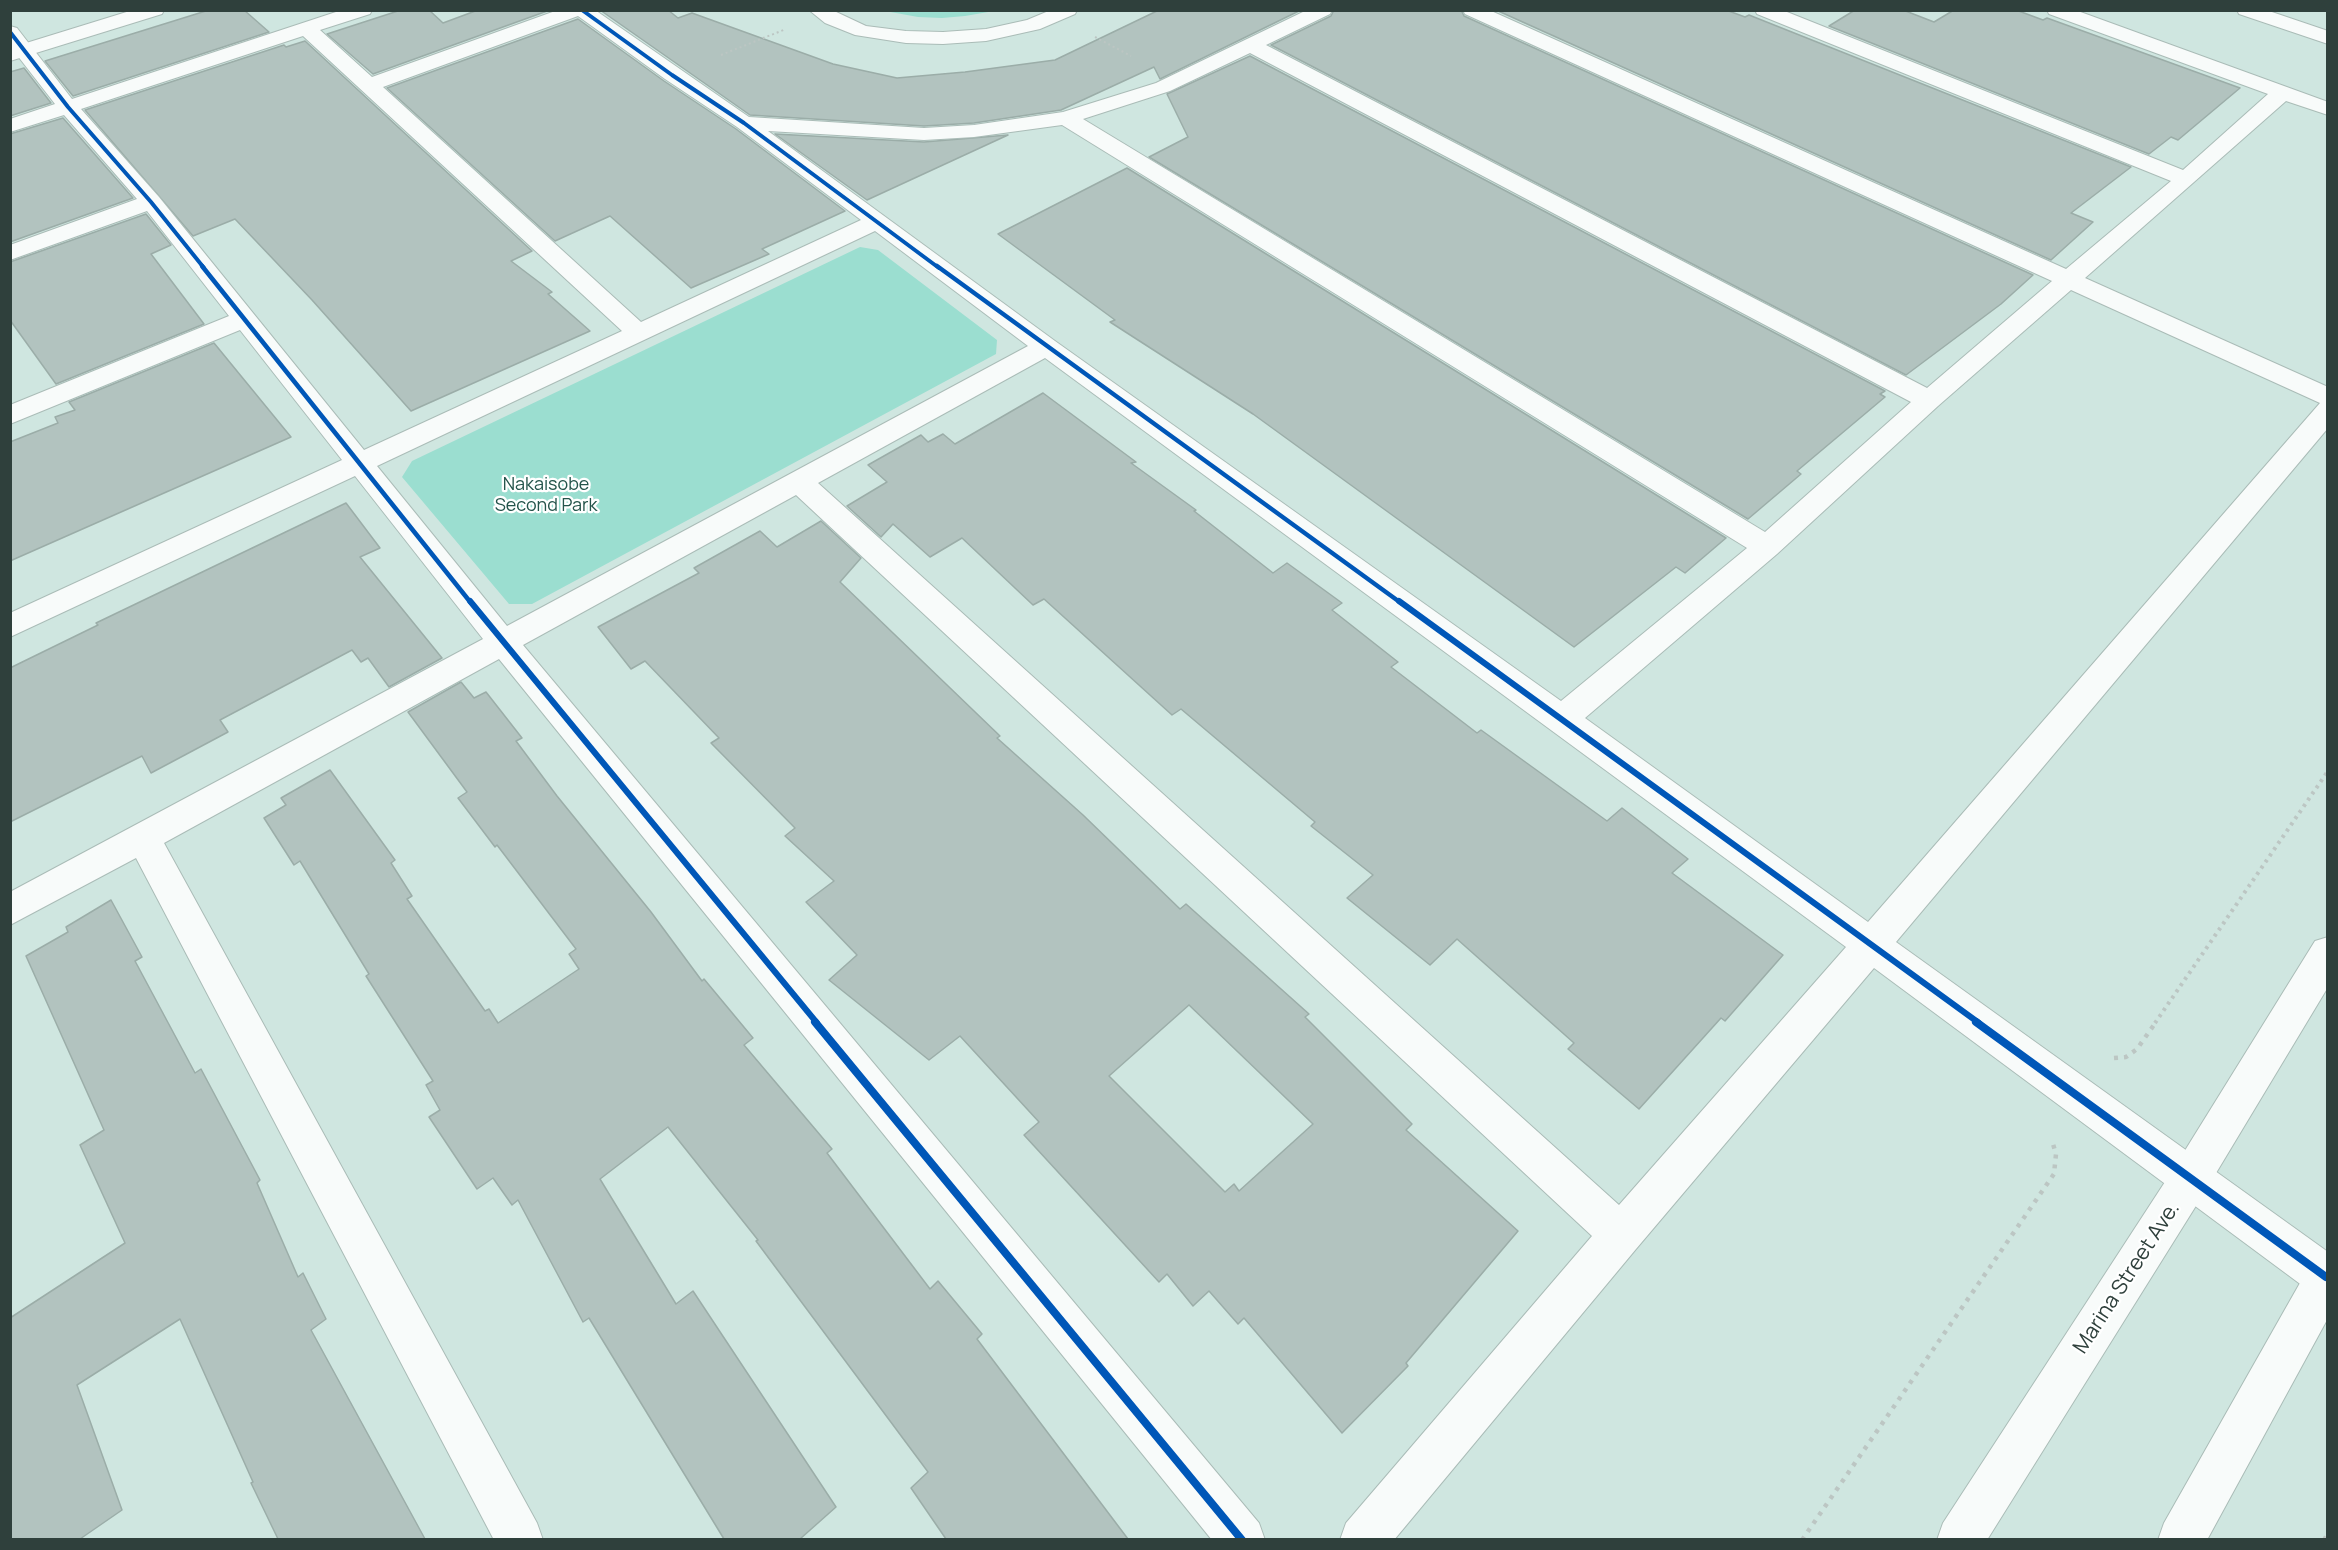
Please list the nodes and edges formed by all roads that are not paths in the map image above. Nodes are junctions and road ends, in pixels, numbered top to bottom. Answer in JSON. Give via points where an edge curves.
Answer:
{"nodes":[{"id":1,"x":155,"y":10,"type":"edge"},
{"id":2,"x":363,"y":10,"type":"edge"},
{"id":3,"x":580,"y":10,"type":"edge"},
{"id":4,"x":818,"y":10,"type":"edge"},
{"id":5,"x":1068,"y":10,"type":"edge"},
{"id":6,"x":1323,"y":10,"type":"edge"},
{"id":7,"x":1472,"y":10,"type":"edge"},
{"id":8,"x":1764,"y":10,"type":"edge"},
{"id":9,"x":2056,"y":10,"type":"edge"},
{"id":10,"x":2246,"y":10,"type":"edge"},
{"id":11,"x":307,"y":29,"type":"junction"},
{"id":12,"x":2328,"y":38,"type":"edge"},
{"id":13,"x":1251,"y":45,"type":"junction"},
{"id":14,"x":15,"y":46,"type":"edge"},
{"id":15,"x":369,"y":85,"type":"junction"},
{"id":16,"x":2282,"y":93,"type":"junction"},
{"id":17,"x":69,"y":107,"type":"junction"},
{"id":18,"x":2328,"y":109,"type":"edge"},
{"id":19,"x":1066,"y":118,"type":"junction"},
{"id":20,"x":744,"y":123,"type":"junction"},
{"id":21,"x":10,"y":126,"type":"edge"},
{"id":22,"x":2186,"y":179,"type":"junction"},
{"id":23,"x":151,"y":202,"type":"junction"},
{"id":24,"x":876,"y":222,"type":"junction"},
{"id":25,"x":10,"y":253,"type":"edge"},
{"id":26,"x":2069,"y":280,"type":"junction"},
{"id":27,"x":245,"y":319,"type":"junction"},
{"id":28,"x":640,"y":334,"type":"junction"},
{"id":29,"x":1046,"y":346,"type":"junction"},
{"id":30,"x":2328,"y":397,"type":"edge"},
{"id":31,"x":1929,"y":400,"type":"junction"},
{"id":32,"x":2328,"y":410,"type":"edge"},
{"id":33,"x":10,"y":415,"type":"edge"},
{"id":34,"x":360,"y":463,"type":"junction"},
{"id":35,"x":798,"y":481,"type":"junction"},
{"id":36,"x":1767,"y":547,"type":"junction"},
{"id":37,"x":10,"y":626,"type":"edge"},
{"id":38,"x":502,"y":641,"type":"junction"},
{"id":39,"x":1562,"y":719,"type":"junction"},
{"id":40,"x":143,"y":838,"type":"junction"},
{"id":41,"x":10,"y":910,"type":"edge"},
{"id":42,"x":1870,"y":946,"type":"junction"},
{"id":43,"x":2328,"y":953,"type":"edge"},
{"id":44,"x":2190,"y":1179,"type":"junction"},
{"id":45,"x":1621,"y":1234,"type":"junction"},
{"id":46,"x":2327,"y":1276,"type":"edge"},
{"id":47,"x":520,"y":1539,"type":"edge"},
{"id":48,"x":1242,"y":1539,"type":"edge"},
{"id":49,"x":1363,"y":1539,"type":"edge"},
{"id":50,"x":1960,"y":1539,"type":"edge"},
{"id":51,"x":2181,"y":1539,"type":"edge"}],
"edges":[{"from":1,"to":14,"type":"street"},
{"from":2,"to":11,"type":"street"},
{"from":3,"to":15,"type":"street"},
{"from":3,"to":20,"type":"street"},
{"from":4,"to":5,"type":"street","via":[[862,31],[943,38],[986,35],[1033,25]]},
{"from":6,"to":13,"type":"street"},
{"from":7,"to":26,"type":"street"},
{"from":8,"to":22,"type":"street"},
{"from":9,"to":16,"type":"street"},
{"from":10,"to":12,"type":"street"},
{"from":11,"to":15,"type":"street"},
{"from":11,"to":17,"type":"street"},
{"from":13,"to":19,"type":"street","via":[[1163,87]]},
{"from":13,"to":31,"type":"street"},
{"from":14,"to":17,"type":"street"},
{"from":15,"to":28,"type":"street"},
{"from":16,"to":18,"type":"street"},
{"from":16,"to":22,"type":"street"},
{"from":17,"to":21,"type":"street"},
{"from":17,"to":23,"type":"street"},
{"from":19,"to":20,"type":"street","via":[[924,134]]},
{"from":19,"to":36,"type":"street"},
{"from":20,"to":24,"type":"street"},
{"from":22,"to":26,"type":"street"},
{"from":23,"to":25,"type":"street"},
{"from":23,"to":27,"type":"street"},
{"from":24,"to":28,"type":"street"},
{"from":24,"to":29,"type":"street"},
{"from":26,"to":30,"type":"street"},
{"from":26,"to":31,"type":"street"},
{"from":27,"to":33,"type":"street"},
{"from":27,"to":34,"type":"street"},
{"from":28,"to":34,"type":"street"},
{"from":29,"to":35,"type":"street"},
{"from":29,"to":39,"type":"street"},
{"from":31,"to":36,"type":"street"},
{"from":32,"to":42,"type":"street"},
{"from":34,"to":37,"type":"street"},
{"from":34,"to":38,"type":"street"},
{"from":35,"to":38,"type":"street"},
{"from":35,"to":45,"type":"street"},
{"from":36,"to":39,"type":"street"},
{"from":38,"to":40,"type":"street"},
{"from":38,"to":48,"type":"street"},
{"from":39,"to":42,"type":"street"},
{"from":40,"to":41,"type":"street"},
{"from":40,"to":47,"type":"street"},
{"from":42,"to":44,"type":"street"},
{"from":42,"to":45,"type":"street"},
{"from":43,"to":44,"type":"street","name":"Marina Street Ave."},
{"from":44,"to":46,"type":"street"},
{"from":44,"to":50,"type":"street","name":"Marina Street Ave."},
{"from":45,"to":49,"type":"street"},
{"from":46,"to":51,"type":"street"}]}
